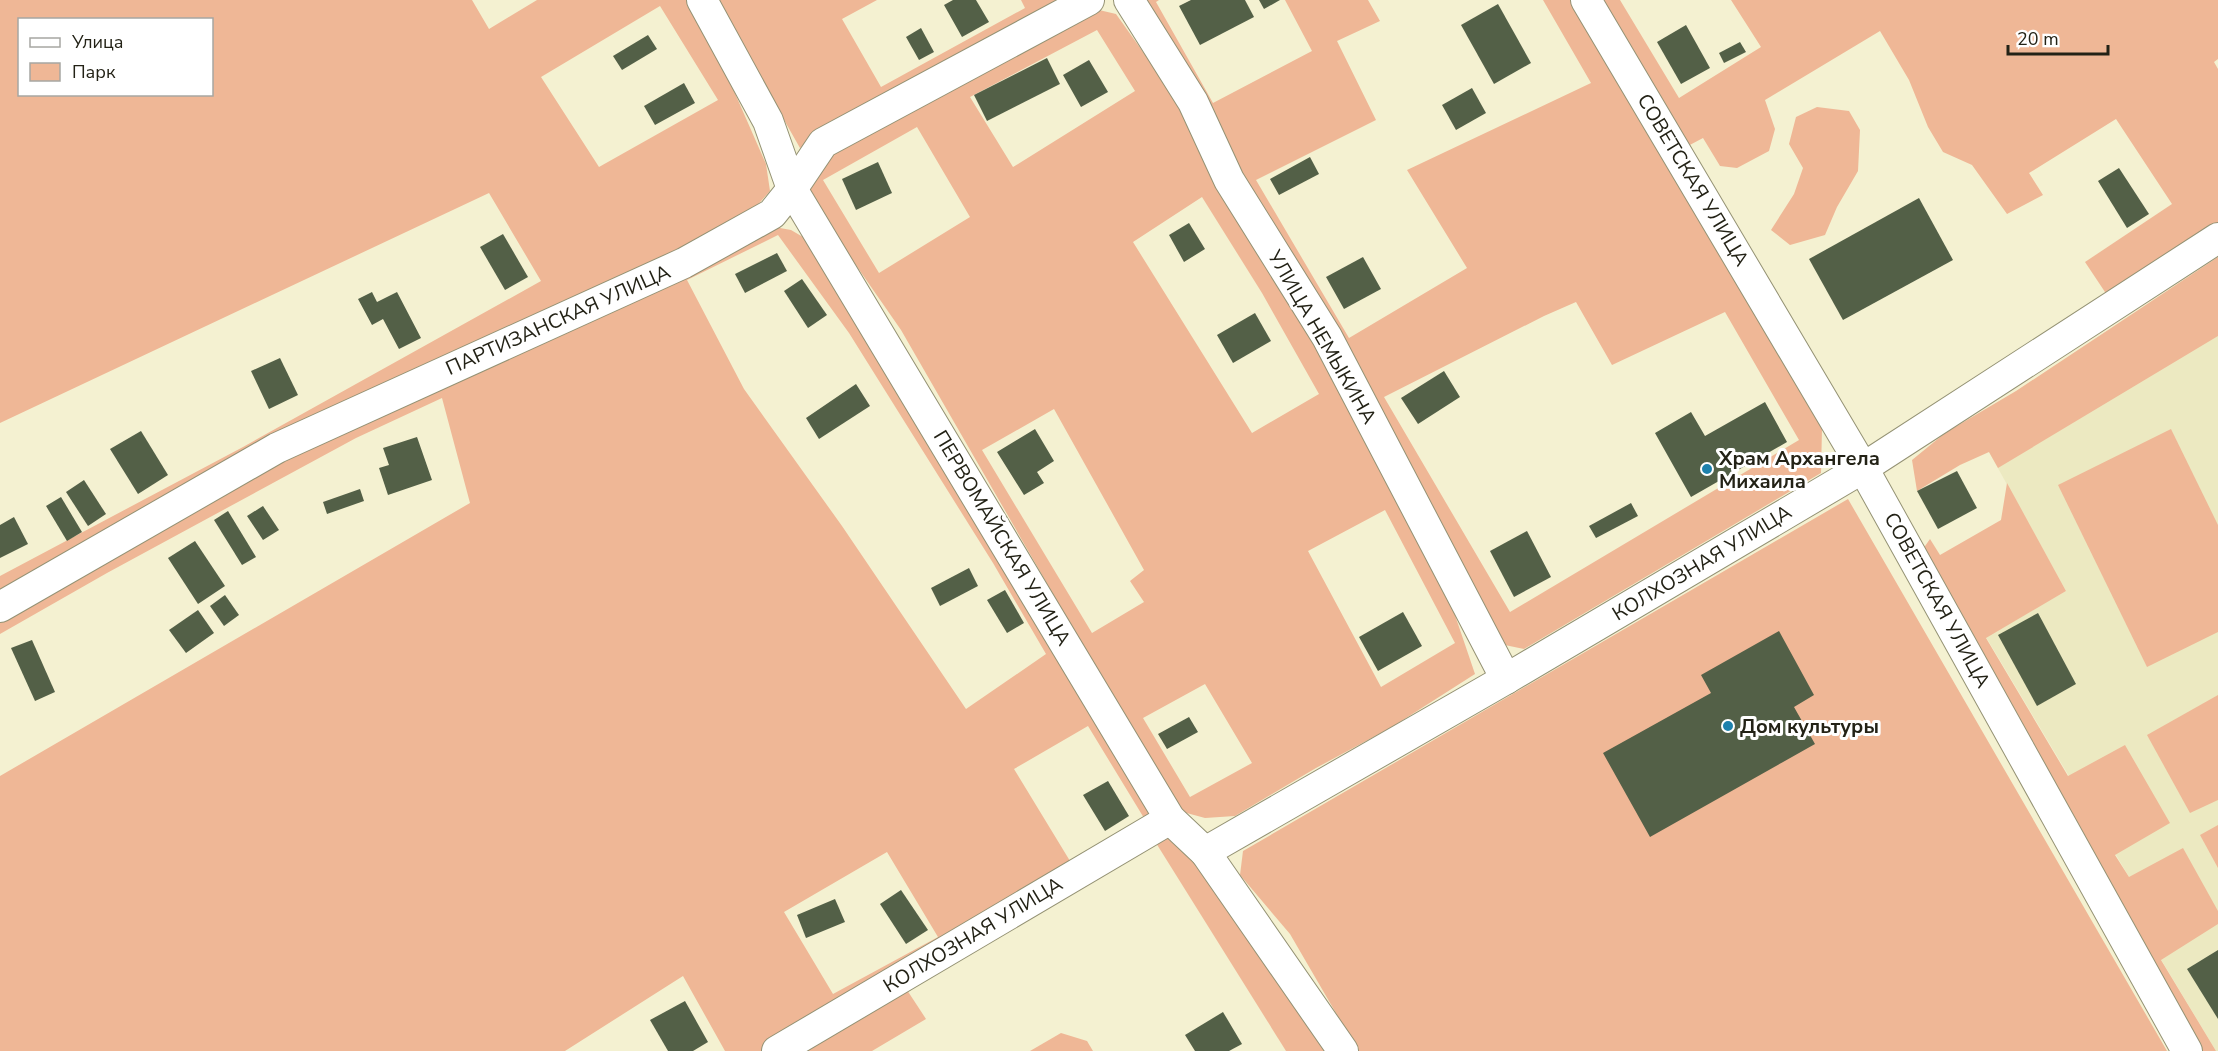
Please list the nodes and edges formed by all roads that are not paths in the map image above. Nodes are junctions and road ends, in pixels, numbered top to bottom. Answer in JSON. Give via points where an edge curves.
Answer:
{"nodes":[{"id":1,"x":702,"y":0,"type":"edge"},
{"id":2,"x":1089,"y":0,"type":"edge"},
{"id":3,"x":1129,"y":0,"type":"edge"},
{"id":4,"x":1586,"y":0,"type":"edge"},
{"id":5,"x":792,"y":189,"type":"junction"},
{"id":6,"x":2218,"y":238,"type":"edge"},
{"id":7,"x":1863,"y":468,"type":"junction"},
{"id":8,"x":0,"y":607,"type":"edge"},
{"id":9,"x":1506,"y":679,"type":"junction"},
{"id":10,"x":1170,"y":819,"type":"junction"},
{"id":11,"x":1205,"y":852,"type":"junction"},
{"id":12,"x":777,"y":1051,"type":"edge"},
{"id":13,"x":1343,"y":1051,"type":"edge"},
{"id":14,"x":2187,"y":1051,"type":"edge"}],
"edges":[{"from":1,"to":5,"type":"street","name":"ПЕРВОМАЙСКАЯ УЛИЦА","via":[[768,121]]},
{"from":2,"to":5,"type":"street","name":"ПАРТИЗАНСКАЯ УЛИЦА","via":[[823,143]]},
{"from":3,"to":9,"type":"street","name":"УЛИЦА НЕМЫКИНА","via":[[1194,102],[1229,180],[1327,337]]},
{"from":4,"to":7,"type":"street","name":"СОВЕТСКАЯ УЛИЦА"},
{"from":5,"to":8,"type":"street","name":"ПАРТИЗАНСКАЯ УЛИЦА","via":[[772,214],[684,263],[277,448]]},
{"from":5,"to":10,"type":"street","name":"ПЕРВОМАЙСКАЯ УЛИЦА"},
{"from":6,"to":7,"type":"street","name":"КОЛХОЗНАЯ УЛИЦА"},
{"from":7,"to":9,"type":"street","name":"КОЛХОЗНАЯ УЛИЦА"},
{"from":7,"to":14,"type":"street","name":"СОВЕТСКАЯ УЛИЦА"},
{"from":9,"to":11,"type":"street","name":"КОЛХОЗНАЯ УЛИЦА"},
{"from":10,"to":11,"type":"street","name":"ПЕРВОМАЙСКАЯ УЛИЦА"},
{"from":10,"to":12,"type":"street","name":"КОЛХОЗНАЯ УЛИЦА"},
{"from":11,"to":13,"type":"street","name":"ПЕРВОМАЙСКАЯ УЛИЦА"}]}
